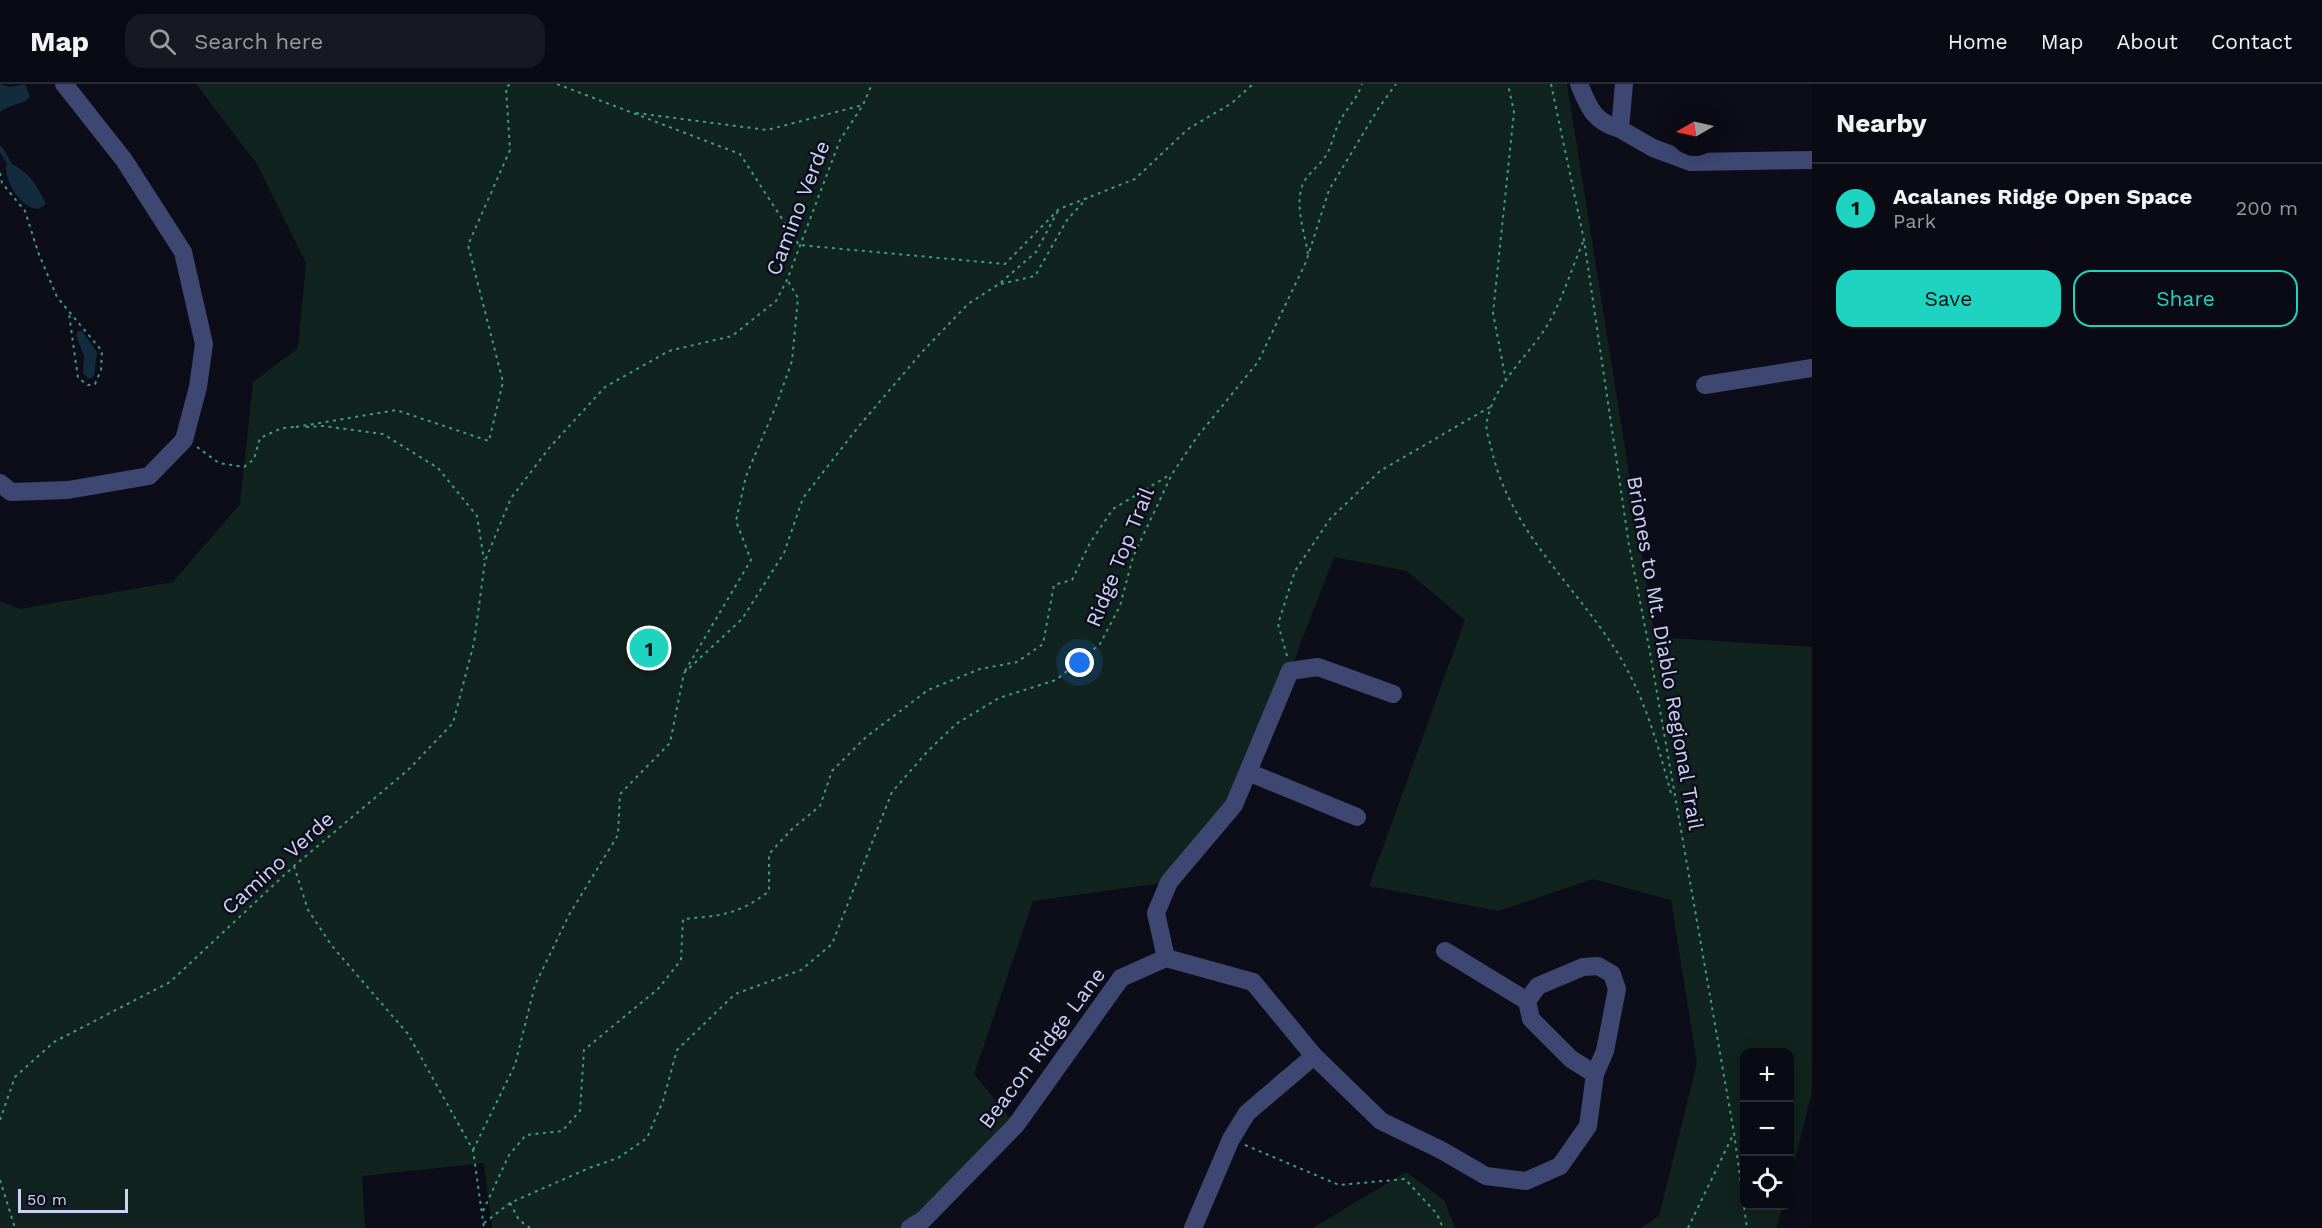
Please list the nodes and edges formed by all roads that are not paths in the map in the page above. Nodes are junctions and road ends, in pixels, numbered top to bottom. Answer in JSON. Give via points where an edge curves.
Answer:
{"nodes":[{"id":1,"x":64,"y":84,"type":"edge"},
{"id":2,"x":1580,"y":84,"type":"edge"},
{"id":3,"x":1624,"y":84,"type":"edge"},
{"id":4,"x":1620,"y":129,"type":"junction"},
{"id":5,"x":1812,"y":160,"type":"edge"},
{"id":6,"x":1812,"y":368,"type":"edge"},
{"id":7,"x":1705,"y":386,"type":"dead end"},
{"id":8,"x":0,"y":483,"type":"edge"},
{"id":9,"x":1393,"y":694,"type":"dead end"},
{"id":10,"x":1248,"y":772,"type":"junction"},
{"id":11,"x":1357,"y":817,"type":"dead end"},
{"id":12,"x":1445,"y":951,"type":"dead end"},
{"id":13,"x":1166,"y":958,"type":"junction"},
{"id":14,"x":1527,"y":1001,"type":"junction"},
{"id":15,"x":1314,"y":1056,"type":"junction"},
{"id":16,"x":1595,"y":1074,"type":"junction"},
{"id":17,"x":910,"y":1228,"type":"edge"},
{"id":18,"x":1193,"y":1228,"type":"edge"}],
"edges":[{"from":1,"to":8,"type":"street","via":[[124,160],[183,252],[204,344],[198,387],[184,440],[149,476],[68,490],[11,492]]},
{"from":2,"to":4,"type":"street","via":[[1590,110],[1606,125]]},
{"from":3,"to":4,"type":"street"},
{"from":4,"to":5,"type":"street","via":[[1653,148],[1690,162]]},
{"from":6,"to":7,"type":"street"},
{"from":9,"to":10,"type":"street","via":[[1318,667],[1290,671]]},
{"from":10,"to":11,"type":"street"},
{"from":10,"to":13,"type":"street","via":[[1234,805],[1169,882],[1156,913]]},
{"from":12,"to":14,"type":"street"},
{"from":13,"to":15,"type":"street","via":[[1253,982]]},
{"from":13,"to":17,"type":"street","name":"Beacon Ridge Lane","via":[[1121,978],[1016,1125],[923,1220]]},
{"from":14,"to":16,"type":"street","via":[[1532,1019],[1571,1059]]},
{"from":14,"to":16,"type":"street","via":[[1538,986],[1583,967],[1598,966],[1612,974],[1617,989],[1605,1051]]},
{"from":15,"to":16,"type":"street","via":[[1381,1121],[1486,1176],[1526,1181],[1560,1166],[1588,1126]]},
{"from":15,"to":18,"type":"street","via":[[1247,1113],[1231,1139]]}]}
